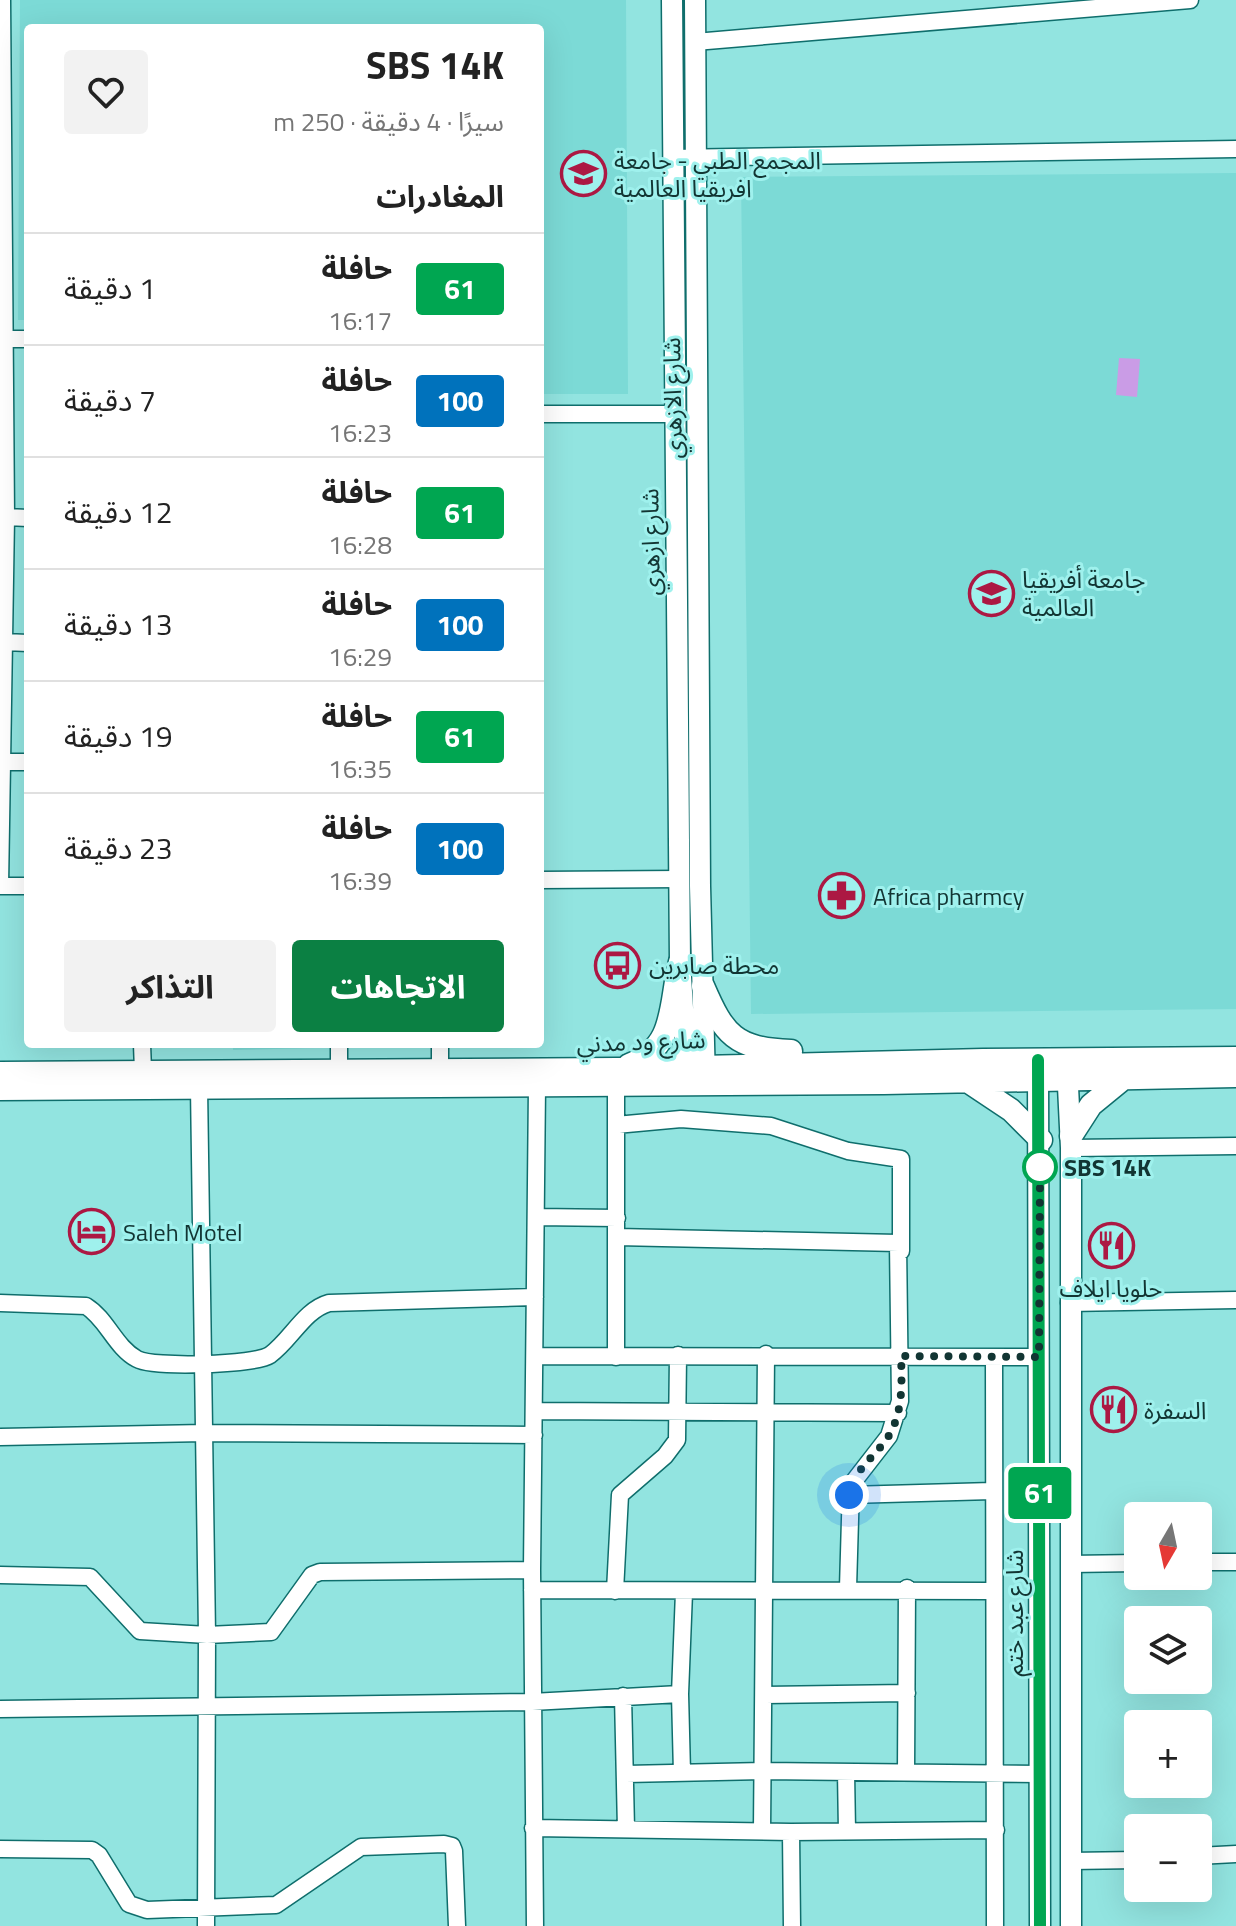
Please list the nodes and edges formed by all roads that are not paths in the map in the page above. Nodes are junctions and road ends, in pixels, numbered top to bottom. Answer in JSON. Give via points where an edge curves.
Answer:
{"nodes":[{"id":1,"x":2,"y":0,"type":"edge"},
{"id":2,"x":672,"y":0,"type":"edge"},
{"id":3,"x":695,"y":0,"type":"edge"},
{"id":4,"x":1190,"y":0,"type":"edge"},
{"id":5,"x":1003,"y":8,"type":"edge"},
{"id":6,"x":695,"y":42,"type":"junction"},
{"id":7,"x":1,"y":102,"type":"edge"},
{"id":8,"x":1236,"y":149,"type":"edge"},
{"id":9,"x":672,"y":158,"type":"junction"},
{"id":10,"x":696,"y":158,"type":"junction"},
{"id":11,"x":2,"y":257,"type":"edge"},
{"id":12,"x":4,"y":339,"type":"junction"},
{"id":13,"x":24,"y":339,"type":"edge"},
{"id":14,"x":544,"y":414,"type":"edge"},
{"id":15,"x":675,"y":414,"type":"junction"},
{"id":16,"x":3,"y":444,"type":"edge"},
{"id":17,"x":6,"y":517,"type":"junction"},
{"id":18,"x":24,"y":518,"type":"edge"},
{"id":19,"x":3,"y":595,"type":"edge"},
{"id":20,"x":4,"y":642,"type":"junction"},
{"id":21,"x":24,"y":643,"type":"edge"},
{"id":22,"x":2,"y":762,"type":"junction"},
{"id":23,"x":24,"y":762,"type":"edge"},
{"id":24,"x":690,"y":794,"type":"junction"},
{"id":25,"x":1,"y":812,"type":"edge"},
{"id":26,"x":680,"y":879,"type":"junction"},
{"id":27,"x":544,"y":880,"type":"edge"},
{"id":28,"x":0,"y":886,"type":"edge"},
{"id":29,"x":24,"y":886,"type":"edge"},
{"id":30,"x":680,"y":962,"type":"junction"},
{"id":31,"x":703,"y":986,"type":"junction"},
{"id":32,"x":142,"y":1048,"type":"edge"},
{"id":33,"x":339,"y":1048,"type":"edge"},
{"id":34,"x":440,"y":1048,"type":"edge"},
{"id":35,"x":1236,"y":1058,"type":"edge"},
{"id":36,"x":983,"y":1060,"type":"junction"},
{"id":37,"x":1067,"y":1069,"type":"junction"},
{"id":38,"x":440,"y":1070,"type":"junction"},
{"id":39,"x":1038,"y":1070,"type":"junction"},
{"id":40,"x":143,"y":1071,"type":"junction"},
{"id":41,"x":339,"y":1071,"type":"junction"},
{"id":42,"x":0,"y":1073,"type":"edge"},
{"id":43,"x":696,"y":1074,"type":"junction"},
{"id":44,"x":1236,"y":1076,"type":"edge"},
{"id":45,"x":617,"y":1077,"type":"junction"},
{"id":46,"x":1124,"y":1078,"type":"junction"},
{"id":47,"x":968,"y":1081,"type":"junction"},
{"id":48,"x":537,"y":1086,"type":"junction"},
{"id":49,"x":199,"y":1087,"type":"junction"},
{"id":50,"x":0,"y":1089,"type":"edge"},
{"id":51,"x":616,"y":1125,"type":"junction"},
{"id":52,"x":1041,"y":1140,"type":"junction"},
{"id":53,"x":1071,"y":1142,"type":"junction"},
{"id":54,"x":1236,"y":1146,"type":"edge"},
{"id":55,"x":536,"y":1217,"type":"junction"},
{"id":56,"x":617,"y":1218,"type":"junction"},
{"id":57,"x":617,"y":1237,"type":"junction"},
{"id":58,"x":900,"y":1284,"type":"junction"},
{"id":59,"x":535,"y":1297,"type":"junction"},
{"id":60,"x":1236,"y":1300,"type":"edge"},
{"id":61,"x":0,"y":1303,"type":"edge"},
{"id":62,"x":1069,"y":1303,"type":"junction"},
{"id":63,"x":766,"y":1354,"type":"junction"},
{"id":64,"x":678,"y":1355,"type":"junction"},
{"id":65,"x":536,"y":1356,"type":"junction"},
{"id":66,"x":901,"y":1356,"type":"junction"},
{"id":67,"x":616,"y":1357,"type":"junction"},
{"id":68,"x":1039,"y":1357,"type":"junction"},
{"id":69,"x":994,"y":1358,"type":"junction"},
{"id":70,"x":204,"y":1363,"type":"junction"},
{"id":71,"x":764,"y":1410,"type":"junction"},
{"id":72,"x":534,"y":1411,"type":"junction"},
{"id":73,"x":680,"y":1411,"type":"junction"},
{"id":74,"x":898,"y":1413,"type":"junction"},
{"id":75,"x":204,"y":1433,"type":"junction"},
{"id":76,"x":534,"y":1435,"type":"junction"},
{"id":77,"x":0,"y":1437,"type":"edge"},
{"id":78,"x":992,"y":1491,"type":"junction"},
{"id":79,"x":849,"y":1495,"type":"junction"},
{"id":80,"x":1212,"y":1562,"type":"edge"},
{"id":81,"x":1236,"y":1562,"type":"edge"},
{"id":82,"x":1124,"y":1563,"type":"edge"},
{"id":83,"x":1070,"y":1564,"type":"junction"},
{"id":84,"x":532,"y":1570,"type":"junction"},
{"id":85,"x":0,"y":1575,"type":"edge"},
{"id":86,"x":848,"y":1588,"type":"junction"},
{"id":87,"x":907,"y":1588,"type":"junction"},
{"id":88,"x":532,"y":1590,"type":"junction"},
{"id":89,"x":615,"y":1591,"type":"junction"},
{"id":90,"x":766,"y":1591,"type":"junction"},
{"id":91,"x":993,"y":1591,"type":"junction"},
{"id":92,"x":684,"y":1592,"type":"junction"},
{"id":93,"x":207,"y":1635,"type":"junction"},
{"id":94,"x":907,"y":1693,"type":"junction"},
{"id":95,"x":680,"y":1694,"type":"junction"},
{"id":96,"x":765,"y":1695,"type":"junction"},
{"id":97,"x":623,"y":1696,"type":"junction"},
{"id":98,"x":532,"y":1702,"type":"junction"},
{"id":99,"x":0,"y":1709,"type":"edge"},
{"id":100,"x":207,"y":1709,"type":"junction"},
{"id":101,"x":763,"y":1771,"type":"junction"},
{"id":102,"x":846,"y":1772,"type":"junction"},
{"id":103,"x":906,"y":1772,"type":"junction"},
{"id":104,"x":682,"y":1773,"type":"junction"},
{"id":105,"x":626,"y":1774,"type":"junction"},
{"id":106,"x":995,"y":1774,"type":"junction"},
{"id":107,"x":1040,"y":1774,"type":"junction"},
{"id":108,"x":533,"y":1828,"type":"junction"},
{"id":109,"x":626,"y":1829,"type":"junction"},
{"id":110,"x":996,"y":1830,"type":"junction"},
{"id":111,"x":762,"y":1831,"type":"junction"},
{"id":112,"x":847,"y":1831,"type":"junction"},
{"id":113,"x":791,"y":1832,"type":"junction"},
{"id":114,"x":0,"y":1849,"type":"edge"},
{"id":115,"x":1236,"y":1854,"type":"edge"},
{"id":116,"x":1212,"y":1855,"type":"edge"},
{"id":117,"x":1124,"y":1860,"type":"edge"},
{"id":118,"x":1070,"y":1861,"type":"junction"},
{"id":119,"x":206,"y":1918,"type":"edge"},
{"id":120,"x":457,"y":1926,"type":"edge"},
{"id":121,"x":535,"y":1926,"type":"edge"},
{"id":122,"x":792,"y":1926,"type":"edge"},
{"id":123,"x":995,"y":1926,"type":"edge"},
{"id":124,"x":1040,"y":1926,"type":"edge"},
{"id":125,"x":1071,"y":1926,"type":"edge"}],
"edges":[{"from":1,"to":7,"type":"street"},
{"from":2,"to":9,"type":"main road","name":"شارع ازهري"},
{"from":3,"to":6,"type":"main road","name":"شارع الازهري"},
{"from":4,"to":5,"type":"street"},
{"from":5,"to":6,"type":"street"},
{"from":6,"to":10,"type":"main road","name":"شارع الازهري"},
{"from":7,"to":11,"type":"street"},
{"from":8,"to":10,"type":"street"},
{"from":9,"to":10,"type":"street"},
{"from":9,"to":15,"type":"main road","name":"شارع ازهري"},
{"from":10,"to":24,"type":"main road","name":"شارع الازهري"},
{"from":11,"to":12,"type":"street"},
{"from":12,"to":13,"type":"street"},
{"from":12,"to":16,"type":"street"},
{"from":14,"to":15,"type":"street"},
{"from":15,"to":24,"type":"main road","name":"شارع ازهري"},
{"from":16,"to":17,"type":"street"},
{"from":17,"to":18,"type":"street"},
{"from":17,"to":19,"type":"street"},
{"from":19,"to":20,"type":"street"},
{"from":20,"to":21,"type":"street"},
{"from":20,"to":22,"type":"street"},
{"from":22,"to":23,"type":"street"},
{"from":22,"to":25,"type":"street"},
{"from":24,"to":26,"type":"main road","name":"شارع ازهري"},
{"from":24,"to":31,"type":"main road","name":"شارع الازهري"},
{"from":25,"to":28,"type":"street"},
{"from":26,"to":27,"type":"street"},
{"from":26,"to":30,"type":"main road","name":"شارع ازهري"},
{"from":28,"to":29,"type":"street"},
{"from":30,"to":43,"type":"main road","name":"شارع ازهري"},
{"from":30,"to":45,"type":"highway","via":[[661,1044]]},
{"from":31,"to":36,"type":"highway","via":[[727,1032],[749,1046],[963,1051]]},
{"from":31,"to":43,"type":"main road","name":"شارع الازهري"},
{"from":32,"to":40,"type":"street"},
{"from":33,"to":41,"type":"street"},
{"from":34,"to":38,"type":"street"},
{"from":35,"to":37,"type":"highway","name":"شارع ود مدني"},
{"from":36,"to":39,"type":"highway","name":"شارع ود مدني"},
{"from":36,"to":43,"type":"highway","name":"شارع ود مدني"},
{"from":37,"to":39,"type":"highway","name":"شارع ود مدني"},
{"from":37,"to":46,"type":"highway","name":"شارع ود مدني"},
{"from":37,"to":53,"type":"main road"},
{"from":38,"to":41,"type":"highway","name":"شارع ود مدني"},
{"from":38,"to":45,"type":"highway","name":"شارع ود مدني"},
{"from":39,"to":47,"type":"highway","name":"شارع ود مدني"},
{"from":39,"to":52,"type":"main road","name":"شارع عبد ختم"},
{"from":40,"to":41,"type":"highway","name":"شارع ود مدني"},
{"from":40,"to":42,"type":"highway","name":"شارع ود مدني"},
{"from":43,"to":45,"type":"highway","name":"شارع ود مدني"},
{"from":43,"to":47,"type":"highway","name":"شارع ود مدني"},
{"from":44,"to":46,"type":"highway","name":"شارع ود مدني"},
{"from":45,"to":48,"type":"highway","name":"شارع ود مدني"},
{"from":45,"to":51,"type":"street"},
{"from":46,"to":53,"type":"highway","via":[[1091,1105]]},
{"from":47,"to":52,"type":"highway","via":[[1011,1110]]},
{"from":48,"to":49,"type":"highway","name":"شارع ود مدني"},
{"from":48,"to":55,"type":"street"},
{"from":49,"to":50,"type":"highway","name":"شارع ود مدني"},
{"from":49,"to":70,"type":"street"},
{"from":51,"to":56,"type":"street"},
{"from":51,"to":58,"type":"street","via":[[681,1119],[771,1126],[848,1151],[901,1159]]},
{"from":52,"to":68,"type":"main road","name":"شارع عبد ختم"},
{"from":53,"to":54,"type":"street"},
{"from":53,"to":62,"type":"main road"},
{"from":55,"to":56,"type":"street"},
{"from":55,"to":59,"type":"street"},
{"from":56,"to":57,"type":"street"},
{"from":57,"to":58,"type":"street","via":[[898,1243]]},
{"from":57,"to":67,"type":"street"},
{"from":58,"to":66,"type":"street"},
{"from":59,"to":65,"type":"street"},
{"from":59,"to":70,"type":"street","via":[[329,1303],[312,1312],[268,1357]]},
{"from":60,"to":62,"type":"street"},
{"from":61,"to":70,"type":"street","via":[[86,1306],[139,1361]]},
{"from":62,"to":83,"type":"main road"},
{"from":63,"to":64,"type":"street"},
{"from":63,"to":66,"type":"street"},
{"from":63,"to":71,"type":"street"},
{"from":64,"to":67,"type":"street"},
{"from":64,"to":73,"type":"street"},
{"from":65,"to":67,"type":"street"},
{"from":65,"to":72,"type":"street"},
{"from":66,"to":69,"type":"street"},
{"from":66,"to":74,"type":"street"},
{"from":68,"to":69,"type":"street"},
{"from":68,"to":107,"type":"main road","name":"شارع عبد ختم"},
{"from":69,"to":78,"type":"street"},
{"from":70,"to":75,"type":"street"},
{"from":71,"to":73,"type":"street"},
{"from":71,"to":74,"type":"street"},
{"from":71,"to":90,"type":"street"},
{"from":72,"to":73,"type":"street"},
{"from":72,"to":76,"type":"street"},
{"from":73,"to":89,"type":"street","via":[[677,1440],[620,1495]]},
{"from":74,"to":79,"type":"street","via":[[889,1436],[855,1477]]},
{"from":75,"to":76,"type":"street"},
{"from":75,"to":77,"type":"street"},
{"from":75,"to":93,"type":"street"},
{"from":76,"to":84,"type":"street"},
{"from":78,"to":79,"type":"street"},
{"from":78,"to":91,"type":"street"},
{"from":79,"to":86,"type":"street"},
{"from":80,"to":81,"type":"street"},
{"from":82,"to":83,"type":"street"},
{"from":83,"to":118,"type":"main road"},
{"from":84,"to":88,"type":"street"},
{"from":84,"to":93,"type":"street","via":[[320,1572],[312,1575],[271,1632]]},
{"from":85,"to":93,"type":"street","via":[[90,1577],[140,1631]]},
{"from":86,"to":87,"type":"street"},
{"from":86,"to":90,"type":"street"},
{"from":87,"to":91,"type":"street"},
{"from":87,"to":94,"type":"street"},
{"from":88,"to":89,"type":"street"},
{"from":88,"to":98,"type":"street"},
{"from":89,"to":92,"type":"street"},
{"from":90,"to":92,"type":"street"},
{"from":90,"to":96,"type":"street"},
{"from":91,"to":106,"type":"street"},
{"from":92,"to":95,"type":"street"},
{"from":93,"to":100,"type":"street"},
{"from":94,"to":96,"type":"street"},
{"from":94,"to":103,"type":"street"},
{"from":95,"to":97,"type":"street"},
{"from":95,"to":104,"type":"street"},
{"from":96,"to":101,"type":"street"},
{"from":97,"to":98,"type":"street"},
{"from":97,"to":105,"type":"street"},
{"from":98,"to":100,"type":"street"},
{"from":98,"to":108,"type":"street"},
{"from":99,"to":100,"type":"street"},
{"from":100,"to":119,"type":"street"},
{"from":101,"to":102,"type":"street"},
{"from":101,"to":104,"type":"street"},
{"from":101,"to":111,"type":"street"},
{"from":102,"to":103,"type":"street"},
{"from":102,"to":112,"type":"street"},
{"from":103,"to":106,"type":"street"},
{"from":104,"to":105,"type":"street"},
{"from":105,"to":109,"type":"street"},
{"from":106,"to":107,"type":"street"},
{"from":106,"to":110,"type":"street"},
{"from":107,"to":124,"type":"main road","name":"شارع عبد ختم"},
{"from":108,"to":109,"type":"street"},
{"from":108,"to":121,"type":"street"},
{"from":109,"to":111,"type":"street"},
{"from":110,"to":112,"type":"street"},
{"from":110,"to":123,"type":"street"},
{"from":111,"to":113,"type":"street"},
{"from":112,"to":113,"type":"street"},
{"from":113,"to":122,"type":"street"},
{"from":114,"to":119,"type":"street","via":[[92,1850],[137,1909]]},
{"from":115,"to":116,"type":"street"},
{"from":117,"to":118,"type":"street"},
{"from":118,"to":125,"type":"main road"},
{"from":119,"to":120,"type":"street","via":[[276,1905],[361,1847],[444,1844],[454,1851]]}]}
